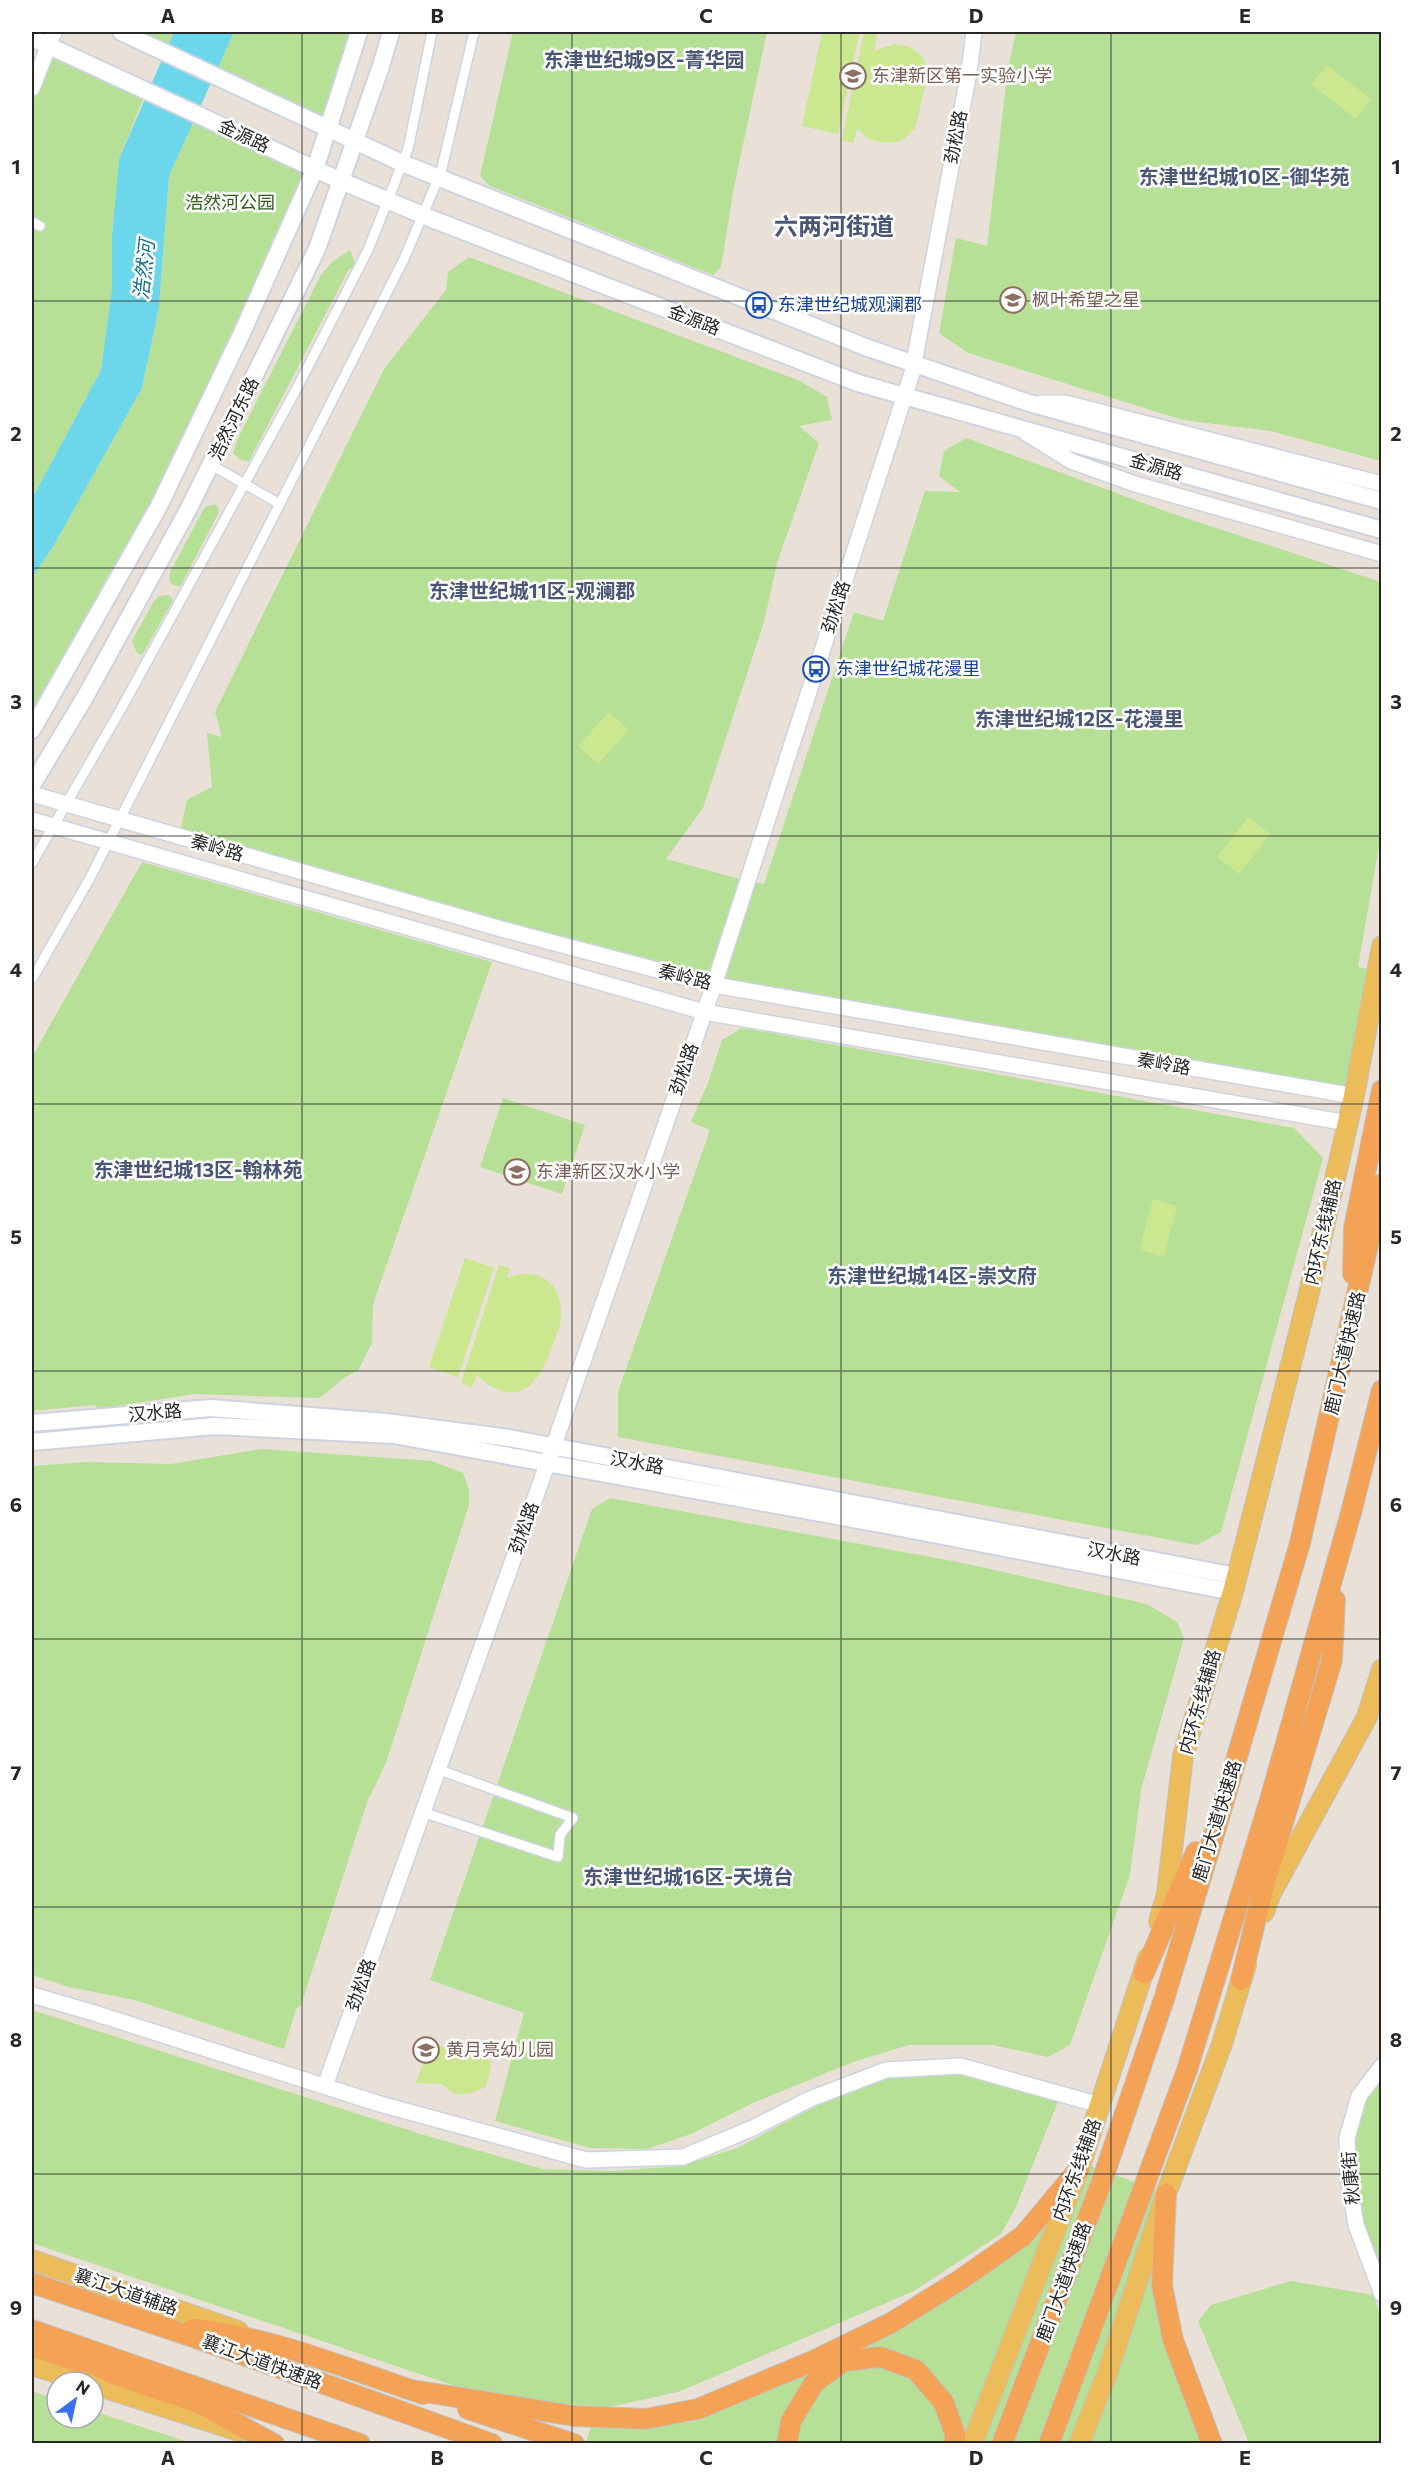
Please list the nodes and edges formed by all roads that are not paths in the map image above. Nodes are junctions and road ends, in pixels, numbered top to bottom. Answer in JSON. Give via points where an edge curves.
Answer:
{"nodes":[{"id":1,"x":33,"y":32,"type":"edge"},
{"id":2,"x":122,"y":32,"type":"edge"},
{"id":3,"x":359,"y":32,"type":"edge"},
{"id":4,"x":391,"y":32,"type":"edge"},
{"id":5,"x":432,"y":32,"type":"edge"},
{"id":6,"x":474,"y":32,"type":"edge"},
{"id":7,"x":974,"y":32,"type":"edge"},
{"id":8,"x":32,"y":37,"type":"edge"},
{"id":9,"x":51,"y":39,"type":"edge"},
{"id":10,"x":32,"y":88,"type":"edge"},
{"id":11,"x":328,"y":130,"type":"junction"},
{"id":12,"x":355,"y":142,"type":"junction"},
{"id":13,"x":402,"y":164,"type":"junction"},
{"id":14,"x":315,"y":169,"type":"junction"},
{"id":15,"x":439,"y":178,"type":"junction"},
{"id":16,"x":341,"y":181,"type":"junction"},
{"id":17,"x":388,"y":200,"type":"junction"},
{"id":18,"x":423,"y":215,"type":"junction"},
{"id":19,"x":914,"y":364,"type":"junction"},
{"id":20,"x":905,"y":396,"type":"junction"},
{"id":21,"x":1026,"y":402,"type":"junction"},
{"id":22,"x":1016,"y":427,"type":"junction"},
{"id":23,"x":211,"y":465,"type":"junction"},
{"id":24,"x":244,"y":484,"type":"junction"},
{"id":25,"x":1382,"y":484,"type":"edge"},
{"id":26,"x":1382,"y":501,"type":"edge"},
{"id":27,"x":280,"y":504,"type":"junction"},
{"id":28,"x":1382,"y":530,"type":"edge"},
{"id":29,"x":1382,"y":554,"type":"edge"},
{"id":30,"x":32,"y":730,"type":"edge"},
{"id":31,"x":32,"y":784,"type":"edge"},
{"id":32,"x":32,"y":794,"type":"edge"},
{"id":33,"x":66,"y":804,"type":"junction"},
{"id":34,"x":32,"y":820,"type":"edge"},
{"id":35,"x":119,"y":820,"type":"junction"},
{"id":36,"x":53,"y":826,"type":"junction"},
{"id":37,"x":108,"y":842,"type":"junction"},
{"id":38,"x":32,"y":863,"type":"edge"},
{"id":39,"x":1382,"y":946,"type":"edge"},
{"id":40,"x":32,"y":979,"type":"edge"},
{"id":41,"x":714,"y":985,"type":"junction"},
{"id":42,"x":704,"y":1012,"type":"junction"},
{"id":43,"x":1382,"y":1090,"type":"edge"},
{"id":44,"x":1354,"y":1096,"type":"junction"},
{"id":45,"x":1348,"y":1123,"type":"junction"},
{"id":46,"x":1382,"y":1184,"type":"edge"},
{"id":47,"x":1353,"y":1317,"type":"junction"},
{"id":48,"x":1382,"y":1390,"type":"edge"},
{"id":49,"x":32,"y":1423,"type":"edge"},
{"id":50,"x":32,"y":1442,"type":"edge"},
{"id":51,"x":550,"y":1454,"type":"junction"},
{"id":52,"x":1337,"y":1562,"type":"junction"},
{"id":53,"x":1234,"y":1584,"type":"junction"},
{"id":54,"x":1382,"y":1669,"type":"edge"},
{"id":55,"x":1260,"y":1678,"type":"junction"},
{"id":56,"x":437,"y":1769,"type":"junction"},
{"id":57,"x":422,"y":1812,"type":"junction"},
{"id":58,"x":1144,"y":1973,"type":"junction"},
{"id":59,"x":1241,"y":1980,"type":"junction"},
{"id":60,"x":32,"y":1995,"type":"edge"},
{"id":61,"x":1382,"y":2066,"type":"edge"},
{"id":62,"x":325,"y":2086,"type":"junction"},
{"id":63,"x":1100,"y":2105,"type":"junction"},
{"id":64,"x":1079,"y":2169,"type":"junction"},
{"id":65,"x":1167,"y":2194,"type":"junction"},
{"id":66,"x":32,"y":2259,"type":"edge"},
{"id":67,"x":32,"y":2271,"type":"edge"},
{"id":68,"x":32,"y":2283,"type":"edge"},
{"id":69,"x":1382,"y":2294,"type":"edge"},
{"id":70,"x":156,"y":2325,"type":"junction"},
{"id":71,"x":215,"y":2331,"type":"junction"},
{"id":72,"x":32,"y":2335,"type":"edge"},
{"id":73,"x":289,"y":2348,"type":"junction"},
{"id":74,"x":32,"y":2365,"type":"edge"},
{"id":75,"x":48,"y":2370,"type":"edge"},
{"id":76,"x":105,"y":2388,"type":"edge"},
{"id":77,"x":412,"y":2390,"type":"junction"},
{"id":78,"x":268,"y":2441,"type":"edge"},
{"id":79,"x":567,"y":2441,"type":"edge"},
{"id":80,"x":360,"y":2444,"type":"edge"},
{"id":81,"x":492,"y":2444,"type":"edge"},
{"id":82,"x":787,"y":2444,"type":"edge"},
{"id":83,"x":955,"y":2444,"type":"edge"},
{"id":84,"x":972,"y":2444,"type":"edge"},
{"id":85,"x":1002,"y":2444,"type":"edge"},
{"id":86,"x":1048,"y":2444,"type":"edge"},
{"id":87,"x":1079,"y":2444,"type":"edge"},
{"id":88,"x":1212,"y":2444,"type":"edge"}],
"edges":[{"from":1,"to":8,"type":"street"},
{"from":2,"to":11,"type":"main road","name":"金源路"},
{"from":3,"to":11,"type":"main road","name":"浩然河东路"},
{"from":4,"to":12,"type":"main road","name":"浩然河东路"},
{"from":5,"to":13,"type":"street"},
{"from":6,"to":15,"type":"street"},
{"from":7,"to":19,"type":"street","name":"劲松路"},
{"from":8,"to":9,"type":"main road","name":"金源路"},
{"from":9,"to":10,"type":"street"},
{"from":9,"to":14,"type":"main road","name":"金源路","via":[[90,64]]},
{"from":11,"to":12,"type":"main road","name":"金源路"},
{"from":11,"to":14,"type":"main road","name":"浩然河东路"},
{"from":12,"to":13,"type":"main road","name":"金源路"},
{"from":12,"to":16,"type":"main road","name":"浩然河东路"},
{"from":13,"to":15,"type":"main road","name":"金源路"},
{"from":13,"to":17,"type":"street"},
{"from":14,"to":16,"type":"main road","name":"金源路"},
{"from":14,"to":30,"type":"main road","name":"浩然河东路","via":[[159,506]]},
{"from":15,"to":18,"type":"street"},
{"from":15,"to":19,"type":"main road","name":"金源路"},
{"from":16,"to":17,"type":"main road","name":"金源路"},
{"from":16,"to":23,"type":"main road","name":"浩然河东路","via":[[317,249]]},
{"from":17,"to":18,"type":"main road","name":"金源路"},
{"from":17,"to":24,"type":"street","via":[[368,250]]},
{"from":18,"to":20,"type":"main road","name":"金源路","via":[[850,380]]},
{"from":18,"to":27,"type":"street"},
{"from":19,"to":20,"type":"street","name":"劲松路"},
{"from":19,"to":21,"type":"main road","name":"金源路"},
{"from":20,"to":22,"type":"main road","name":"金源路"},
{"from":20,"to":41,"type":"street","name":"劲松路"},
{"from":21,"to":25,"type":"street","via":[[1065,403]]},
{"from":21,"to":26,"type":"main road","name":"金源路"},
{"from":22,"to":28,"type":"main road","name":"金源路"},
{"from":22,"to":29,"type":"street","via":[[1071,461],[1135,484]]},
{"from":23,"to":24,"type":"street"},
{"from":23,"to":31,"type":"main road","name":"浩然河东路","via":[[84,699]]},
{"from":24,"to":27,"type":"street"},
{"from":24,"to":33,"type":"street"},
{"from":27,"to":35,"type":"street"},
{"from":32,"to":33,"type":"street","name":"秦岭路"},
{"from":33,"to":35,"type":"street","name":"秦岭路"},
{"from":33,"to":36,"type":"street"},
{"from":34,"to":36,"type":"street","name":"秦岭路"},
{"from":35,"to":37,"type":"street"},
{"from":35,"to":41,"type":"street","name":"秦岭路"},
{"from":36,"to":37,"type":"street","name":"秦岭路"},
{"from":36,"to":38,"type":"street"},
{"from":37,"to":40,"type":"street"},
{"from":37,"to":42,"type":"street","name":"秦岭路"},
{"from":39,"to":44,"type":"main road","name":"内环东线辅路"},
{"from":41,"to":42,"type":"street","name":"劲松路"},
{"from":41,"to":44,"type":"street","name":"秦岭路"},
{"from":42,"to":45,"type":"street","name":"秦岭路"},
{"from":42,"to":51,"type":"street","name":"劲松路"},
{"from":43,"to":47,"type":"highway","via":[[1354,1228]]},
{"from":44,"to":45,"type":"main road","name":"内环东线辅路"},
{"from":45,"to":53,"type":"main road","name":"内环东线辅路"},
{"from":46,"to":47,"type":"highway","name":"鹿门大道快速路"},
{"from":47,"to":55,"type":"highway","name":"鹿门大道快速路","via":[[1300,1543]]},
{"from":48,"to":52,"type":"highway"},
{"from":49,"to":51,"type":"main road","name":"汉水路","via":[[211,1408],[387,1422],[509,1438]]},
{"from":50,"to":51,"type":"main road","name":"汉水路","via":[[215,1425],[394,1435]]},
{"from":51,"to":53,"type":"main road","name":"汉水路"},
{"from":51,"to":56,"type":"street","name":"劲松路"},
{"from":52,"to":59,"type":"highway","via":[[1332,1660],[1264,1886]]},
{"from":52,"to":86,"type":"highway","via":[[1270,1800],[1187,2070]]},
{"from":53,"to":58,"type":"main road","name":"内环东线辅路","via":[[1183,1756],[1167,1893]]},
{"from":54,"to":59,"type":"main road","via":[[1367,1717],[1270,1895]]},
{"from":55,"to":58,"type":"highway","via":[[1223,1757],[1194,1859]]},
{"from":55,"to":85,"type":"highway","name":"鹿门大道快速路","via":[[1164,1999],[1102,2181]]},
{"from":56,"to":57,"type":"street","name":"劲松路"},
{"from":56,"to":57,"type":"street","via":[[573,1818],[560,1835],[558,1857]]},
{"from":57,"to":62,"type":"street","name":"劲松路"},
{"from":58,"to":63,"type":"main road","name":"内环东线辅路"},
{"from":59,"to":65,"type":"main road"},
{"from":60,"to":62,"type":"street"},
{"from":61,"to":69,"type":"street","name":"秋康街","via":[[1359,2096],[1347,2138],[1348,2177],[1356,2225]]},
{"from":62,"to":63,"type":"street","via":[[586,2160],[683,2157],[810,2099],[886,2070],[961,2066]]},
{"from":63,"to":64,"type":"main road","name":"内环东线辅路"},
{"from":64,"to":77,"type":"highway","via":[[1023,2236],[960,2280],[881,2328],[698,2409],[645,2419],[574,2416]]},
{"from":64,"to":84,"type":"main road","name":"内环东线辅路"},
{"from":65,"to":87,"type":"main road","via":[[1107,2374]]},
{"from":65,"to":88,"type":"highway","via":[[1162,2285],[1173,2340]]},
{"from":66,"to":73,"type":"main road","name":"襄江大道辅路"},
{"from":67,"to":71,"type":"highway"},
{"from":68,"to":70,"type":"highway","name":"襄江大道快速路"},
{"from":70,"to":71,"type":"highway"},
{"from":70,"to":81,"type":"highway","name":"襄江大道快速路"},
{"from":71,"to":73,"type":"highway"},
{"from":72,"to":78,"type":"highway","via":[[113,2374],[198,2403]]},
{"from":72,"to":80,"type":"highway","via":[[127,2361]]},
{"from":73,"to":77,"type":"highway"},
{"from":74,"to":75,"type":"main road"},
{"from":76,"to":78,"type":"main road"},
{"from":77,"to":79,"type":"highway"},
{"from":82,"to":83,"type":"highway","via":[[791,2421],[814,2384],[844,2361],[881,2357],[916,2370],[944,2403]]}]}
